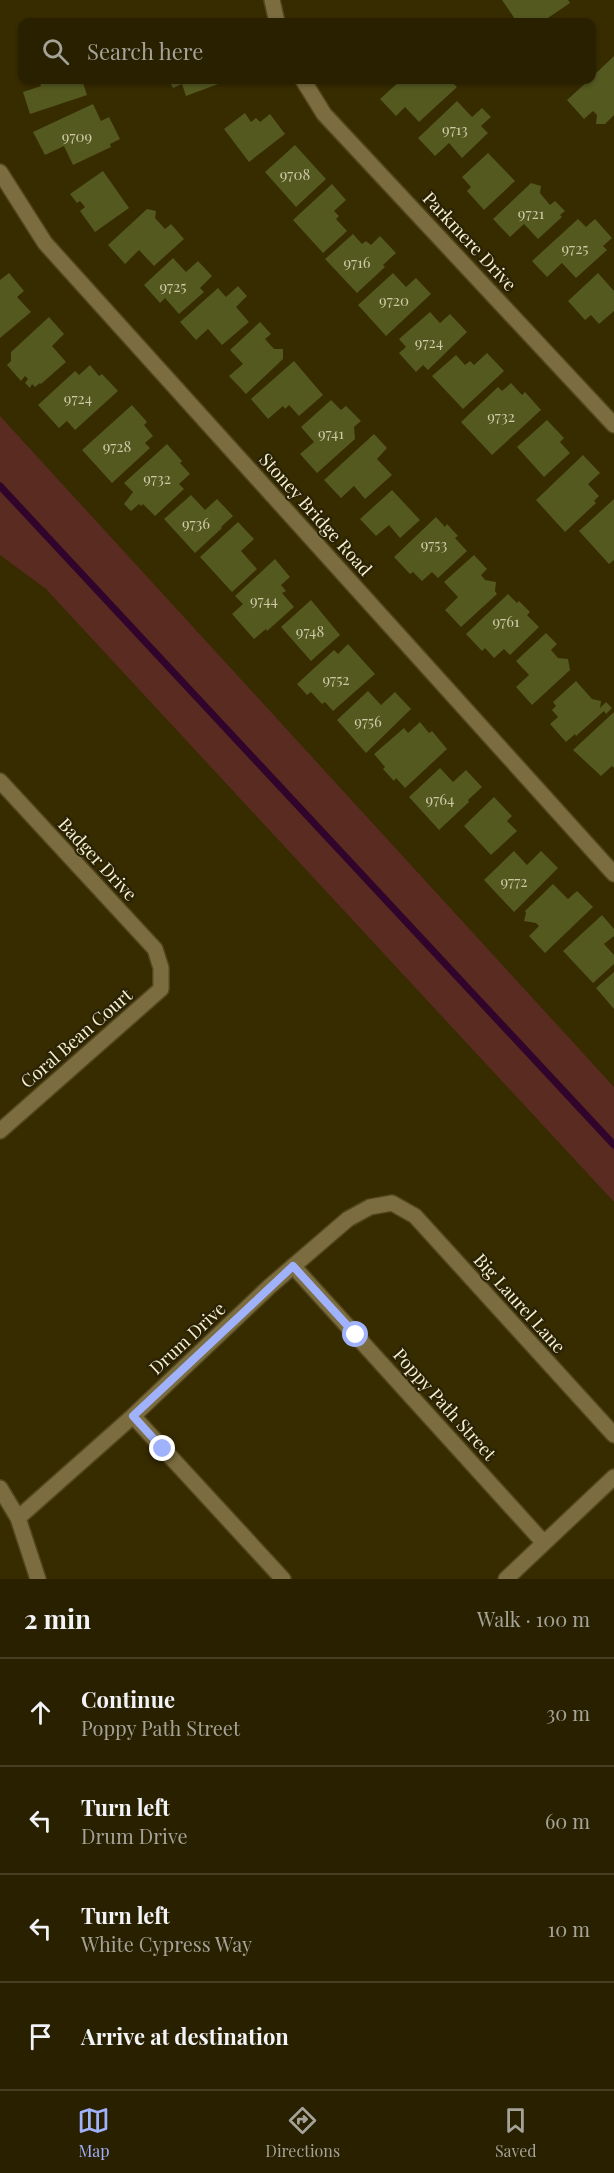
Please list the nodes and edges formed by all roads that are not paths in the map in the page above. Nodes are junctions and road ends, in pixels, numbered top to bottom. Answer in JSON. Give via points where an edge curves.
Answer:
{"nodes":[{"id":1,"x":272,"y":0,"type":"edge"},
{"id":2,"x":276,"y":18,"type":"edge"},
{"id":3,"x":305,"y":84,"type":"edge"},
{"id":4,"x":0,"y":172,"type":"edge"},
{"id":5,"x":614,"y":425,"type":"edge"},
{"id":6,"x":0,"y":781,"type":"edge"},
{"id":7,"x":614,"y":874,"type":"edge"},
{"id":8,"x":161,"y":968,"type":"joint"},
{"id":9,"x":0,"y":1131,"type":"edge"},
{"id":10,"x":393,"y":1203,"type":"joint"},
{"id":11,"x":293,"y":1266,"type":"junction"},
{"id":12,"x":133,"y":1416,"type":"junction"},
{"id":13,"x":614,"y":1435,"type":"edge"},
{"id":14,"x":614,"y":1477,"type":"edge"},
{"id":15,"x":0,"y":1488,"type":"edge"},
{"id":16,"x":18,"y":1518,"type":"junction"},
{"id":17,"x":544,"y":1543,"type":"junction"},
{"id":18,"x":38,"y":1579,"type":"edge"},
{"id":19,"x":283,"y":1579,"type":"edge"},
{"id":20,"x":506,"y":1579,"type":"edge"}],
"edges":[{"from":1,"to":2,"type":"street"},
{"from":3,"to":5,"type":"street","name":"Parkmere Drive","via":[[324,114]]},
{"from":4,"to":7,"type":"street","name":"Stoney Bridge Road","via":[[45,243]]},
{"from":6,"to":8,"type":"street","name":"Badger Drive","via":[[155,949]]},
{"from":8,"to":9,"type":"street","name":"Coral Bean Court","via":[[161,990]]},
{"from":10,"to":11,"type":"street","name":"Drum Drive","via":[[370,1207],[348,1219]]},
{"from":10,"to":13,"type":"street","name":"Big Laurel Lane","via":[[415,1216]]},
{"from":11,"to":12,"type":"street","name":"Drum Drive"},
{"from":11,"to":17,"type":"street","name":"Poppy Path Street"},
{"from":12,"to":16,"type":"street","name":"Drum Drive"},
{"from":12,"to":19,"type":"street"},
{"from":14,"to":17,"type":"street"},
{"from":15,"to":16,"type":"street"},
{"from":16,"to":18,"type":"street"},
{"from":17,"to":20,"type":"street"}]}
